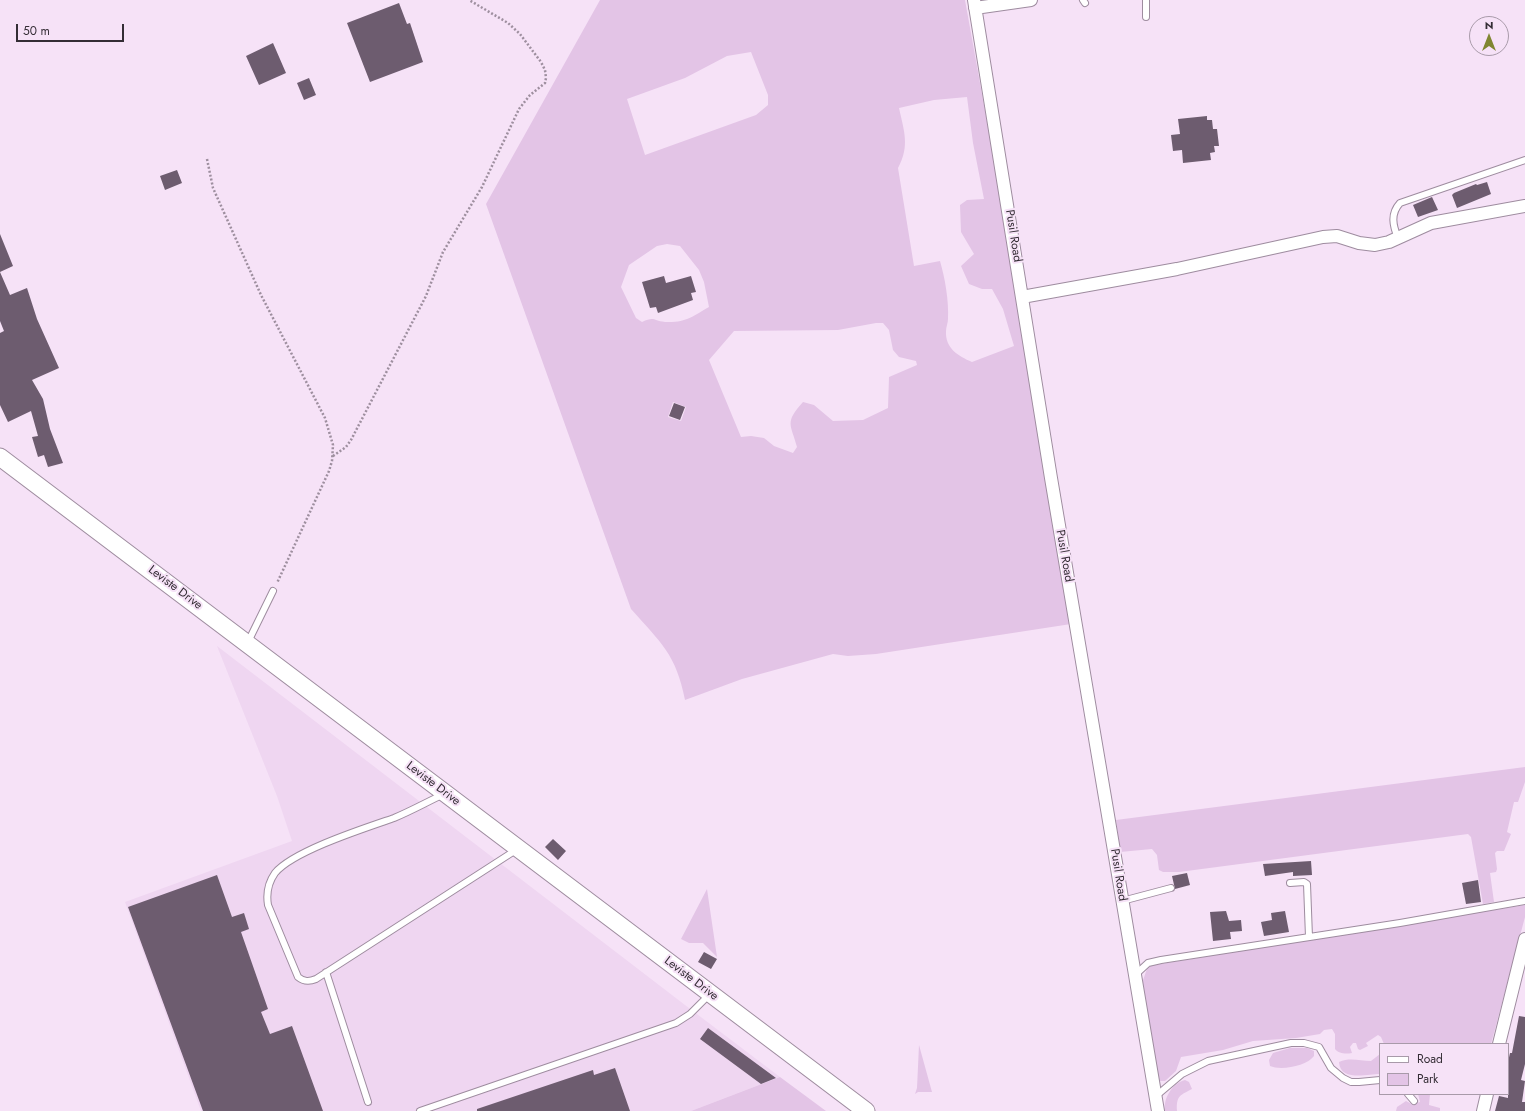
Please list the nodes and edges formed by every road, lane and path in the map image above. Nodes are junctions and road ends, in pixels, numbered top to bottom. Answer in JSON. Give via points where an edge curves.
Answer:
{"nodes":[{"id":1,"x":469,"y":0,"type":"edge"},
{"id":2,"x":1031,"y":0,"type":"edge"},
{"id":3,"x":1146,"y":0,"type":"edge"},
{"id":4,"x":975,"y":4,"type":"edge"},
{"id":5,"x":1146,"y":17,"type":"dead end"},
{"id":6,"x":208,"y":159,"type":"dead end"},
{"id":7,"x":1525,"y":160,"type":"edge"},
{"id":8,"x":1525,"y":206,"type":"edge"},
{"id":9,"x":1398,"y":238,"type":"junction"},
{"id":10,"x":1022,"y":297,"type":"junction"},
{"id":11,"x":333,"y":456,"type":"junction"},
{"id":12,"x":0,"y":457,"type":"edge"},
{"id":13,"x":273,"y":591,"type":"joint"},
{"id":14,"x":247,"y":643,"type":"junction"},
{"id":15,"x":445,"y":794,"type":"junction"},
{"id":16,"x":518,"y":849,"type":"junction"},
{"id":17,"x":1290,"y":883,"type":"dead end"},
{"id":18,"x":1171,"y":888,"type":"dead end"},
{"id":19,"x":1525,"y":901,"type":"edge"},
{"id":20,"x":1122,"y":902,"type":"junction"},
{"id":21,"x":1309,"y":937,"type":"junction"},
{"id":22,"x":1525,"y":939,"type":"edge"},
{"id":23,"x":326,"y":972,"type":"junction"},
{"id":24,"x":1135,"y":975,"type":"junction"},
{"id":25,"x":710,"y":993,"type":"junction"},
{"id":26,"x":1499,"y":1043,"type":"edge"},
{"id":27,"x":1379,"y":1080,"type":"edge"},
{"id":28,"x":1409,"y":1095,"type":"edge"},
{"id":29,"x":1487,"y":1095,"type":"edge"},
{"id":30,"x":1155,"y":1098,"type":"junction"},
{"id":31,"x":1414,"y":1101,"type":"dead end"},
{"id":32,"x":368,"y":1102,"type":"dead end"},
{"id":33,"x":420,"y":1111,"type":"edge"},
{"id":34,"x":866,"y":1111,"type":"edge"},
{"id":35,"x":1158,"y":1111,"type":"edge"},
{"id":36,"x":1483,"y":1111,"type":"edge"}],
"edges":[{"from":1,"to":11,"type":"path","via":[[508,23],[520,34],[541,62],[546,78],[519,110],[482,187],[443,252],[426,296],[351,440]]},
{"from":2,"to":4,"type":"street"},
{"from":3,"to":5,"type":"lane"},
{"from":4,"to":10,"type":"street","name":"Pusil Road"},
{"from":6,"to":11,"type":"path","via":[[213,188],[261,295],[325,418]]},
{"from":7,"to":9,"type":"lane","via":[[1400,203],[1393,220]]},
{"from":8,"to":9,"type":"street","via":[[1431,223]]},
{"from":9,"to":10,"type":"street","via":[[1382,244],[1367,245],[1337,236],[1323,237],[1176,269]]},
{"from":10,"to":20,"type":"street","name":"Pusil Road"},
{"from":11,"to":13,"type":"path","via":[[296,546]]},
{"from":12,"to":14,"type":"main road","name":"Leviste Drive"},
{"from":13,"to":14,"type":"lane"},
{"from":14,"to":15,"type":"main road","name":"Leviste Drive"},
{"from":15,"to":16,"type":"main road","name":"Leviste Drive"},
{"from":15,"to":23,"type":"lane","via":[[294,859],[271,880],[266,896],[268,905],[298,977],[303,981],[310,981]]},
{"from":16,"to":23,"type":"lane"},
{"from":16,"to":25,"type":"main road","name":"Leviste Drive"},
{"from":17,"to":21,"type":"lane","via":[[1307,884]]},
{"from":18,"to":20,"type":"lane"},
{"from":19,"to":21,"type":"lane"},
{"from":20,"to":24,"type":"street","name":"Pusil Road"},
{"from":21,"to":24,"type":"lane","via":[[1155,961]]},
{"from":22,"to":26,"type":"street"},
{"from":23,"to":32,"type":"lane"},
{"from":24,"to":30,"type":"street","name":"Pusil Road"},
{"from":25,"to":33,"type":"lane","via":[[690,1014],[676,1023]]},
{"from":25,"to":34,"type":"main road","name":"Leviste Drive"},
{"from":27,"to":30,"type":"lane","via":[[1351,1082],[1334,1072],[1319,1046],[1295,1043],[1223,1057],[1194,1066]]},
{"from":28,"to":31,"type":"lane"},
{"from":29,"to":36,"type":"street"},
{"from":30,"to":35,"type":"street","name":"Pusil Road"}]}
